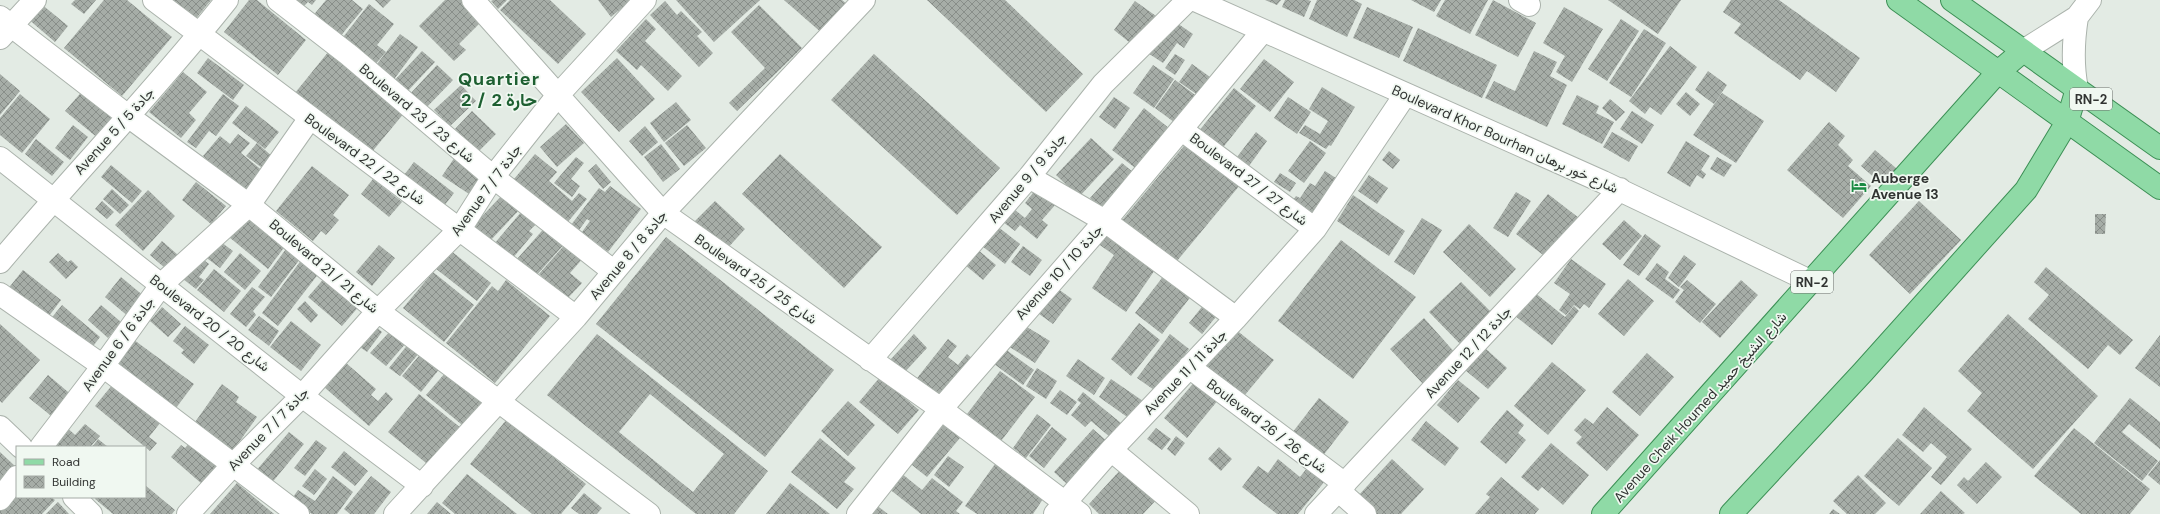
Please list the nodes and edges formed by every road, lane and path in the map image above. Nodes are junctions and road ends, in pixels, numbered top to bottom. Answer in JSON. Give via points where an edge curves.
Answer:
{"nodes":[{"id":1,"x":35,"y":0,"type":"edge"},
{"id":2,"x":154,"y":0,"type":"edge"},
{"id":3,"x":227,"y":0,"type":"edge"},
{"id":4,"x":278,"y":0,"type":"edge"},
{"id":5,"x":473,"y":0,"type":"edge"},
{"id":6,"x":645,"y":0,"type":"edge"},
{"id":7,"x":864,"y":0,"type":"edge"},
{"id":8,"x":1188,"y":0,"type":"edge"},
{"id":9,"x":1195,"y":0,"type":"edge"},
{"id":10,"x":1898,"y":0,"type":"edge"},
{"id":11,"x":1952,"y":0,"type":"edge"},
{"id":12,"x":2090,"y":0,"type":"edge"},
{"id":13,"x":2077,"y":17,"type":"junction"},
{"id":14,"x":4,"y":27,"type":"edge"},
{"id":15,"x":1262,"y":32,"type":"junction"},
{"id":16,"x":199,"y":35,"type":"junction"},
{"id":17,"x":2022,"y":51,"type":"junction"},
{"id":18,"x":1997,"y":73,"type":"junction"},
{"id":19,"x":2077,"y":89,"type":"junction"},
{"id":20,"x":558,"y":95,"type":"junction"},
{"id":21,"x":1405,"y":95,"type":"junction"},
{"id":22,"x":128,"y":116,"type":"junction"},
{"id":23,"x":310,"y":118,"type":"junction"},
{"id":24,"x":2067,"y":122,"type":"junction"},
{"id":25,"x":1182,"y":130,"type":"junction"},
{"id":26,"x":2160,"y":148,"type":"edge"},
{"id":27,"x":0,"y":158,"type":"edge"},
{"id":28,"x":493,"y":177,"type":"junction"},
{"id":29,"x":1029,"y":177,"type":"junction"},
{"id":30,"x":2160,"y":188,"type":"edge"},
{"id":31,"x":1620,"y":189,"type":"junction"},
{"id":32,"x":52,"y":200,"type":"junction"},
{"id":33,"x":249,"y":205,"type":"junction"},
{"id":34,"x":663,"y":213,"type":"junction"},
{"id":35,"x":1105,"y":221,"type":"junction"},
{"id":36,"x":460,"y":229,"type":"junction"},
{"id":37,"x":1315,"y":229,"type":"junction"},
{"id":38,"x":0,"y":262,"type":"edge"},
{"id":39,"x":614,"y":271,"type":"junction"},
{"id":40,"x":1812,"y":282,"type":"junction"},
{"id":41,"x":162,"y":284,"type":"junction"},
{"id":42,"x":0,"y":294,"type":"edge"},
{"id":43,"x":378,"y":311,"type":"junction"},
{"id":44,"x":576,"y":317,"type":"junction"},
{"id":45,"x":1236,"y":318,"type":"junction"},
{"id":46,"x":870,"y":360,"type":"junction"},
{"id":47,"x":103,"y":366,"type":"junction"},
{"id":48,"x":1189,"y":367,"type":"junction"},
{"id":49,"x":302,"y":396,"type":"junction"},
{"id":50,"x":498,"y":403,"type":"junction"},
{"id":51,"x":941,"y":409,"type":"junction"},
{"id":52,"x":0,"y":427,"type":"edge"},
{"id":53,"x":20,"y":446,"type":"edge"},
{"id":54,"x":42,"y":446,"type":"edge"},
{"id":55,"x":1111,"y":450,"type":"junction"},
{"id":56,"x":232,"y":466,"type":"junction"},
{"id":57,"x":16,"y":478,"type":"edge"},
{"id":58,"x":422,"y":486,"type":"junction"},
{"id":59,"x":1342,"y":488,"type":"junction"},
{"id":60,"x":75,"y":498,"type":"edge"},
{"id":61,"x":0,"y":499,"type":"edge"},
{"id":62,"x":1067,"y":510,"type":"edge"},
{"id":63,"x":92,"y":514,"type":"edge"},
{"id":64,"x":188,"y":514,"type":"edge"},
{"id":65,"x":298,"y":514,"type":"edge"},
{"id":66,"x":395,"y":514,"type":"edge"},
{"id":67,"x":649,"y":514,"type":"edge"},
{"id":68,"x":858,"y":514,"type":"edge"},
{"id":69,"x":1188,"y":514,"type":"edge"},
{"id":70,"x":1316,"y":514,"type":"edge"},
{"id":71,"x":1365,"y":514,"type":"edge"},
{"id":72,"x":1603,"y":514,"type":"edge"},
{"id":73,"x":1731,"y":514,"type":"edge"}],
"edges":[{"from":1,"to":14,"type":"street"},
{"from":2,"to":16,"type":"street","name":"Boulevard 22 / شارع 22"},
{"from":3,"to":16,"type":"street","name":"Avenue 5 / جادة 5"},
{"from":4,"to":28,"type":"street","name":"Boulevard 23 / شارع 23","via":[[349,55]]},
{"from":5,"to":20,"type":"street","name":"Boulevard 25 / شارع 25"},
{"from":6,"to":20,"type":"street","name":"Avenue 7 / جادة 7"},
{"from":7,"to":34,"type":"street","name":"Avenue 8 / جادة 8"},
{"from":8,"to":29,"type":"street","name":"Avenue 9 / جادة 9","via":[[1103,84]]},
{"from":9,"to":15,"type":"street","name":"Boulevard Khor Bourhan شارع خور برهان"},
{"from":10,"to":18,"type":"main road"},
{"from":11,"to":17,"type":"main road"},
{"from":12,"to":13,"type":"street"},
{"from":13,"to":17,"type":"street"},
{"from":13,"to":19,"type":"street","via":[[2073,41],[2073,66]]},
{"from":14,"to":22,"type":"street","name":"Boulevard 21 / شارع 21"},
{"from":15,"to":21,"type":"street","name":"Boulevard Khor Bourhan شارع خور برهان"},
{"from":15,"to":25,"type":"street","name":"Avenue 10 / جادة 10"},
{"from":16,"to":22,"type":"street","name":"Avenue 5 / جادة 5"},
{"from":16,"to":23,"type":"street","name":"Boulevard 22 / شارع 22"},
{"from":17,"to":18,"type":"main road","name":"Avenue Cheik Houmed شارع الشيخ حميد","number":"RN-2"},
{"from":17,"to":19,"type":"main road","number":"RN-2"},
{"from":18,"to":24,"type":"main road","number":"RN-2"},
{"from":18,"to":40,"type":"main road","name":"Avenue Cheik Houmed شارع الشيخ حميد","number":"RN-2"},
{"from":19,"to":24,"type":"main road","number":"RN-2"},
{"from":19,"to":26,"type":"main road","number":"RN-2"},
{"from":20,"to":28,"type":"street","name":"Avenue 7 / جادة 7"},
{"from":20,"to":34,"type":"street","name":"Boulevard 25 / شارع 25"},
{"from":21,"to":31,"type":"street","name":"Boulevard Khor Bourhan شارع خور برهان"},
{"from":21,"to":37,"type":"street","name":"Avenue 11 / جادة 11"},
{"from":22,"to":32,"type":"street","name":"Avenue 5 / جادة 5"},
{"from":22,"to":33,"type":"street","name":"Boulevard 21 / شارع 21"},
{"from":23,"to":33,"type":"street","name":"Avenue 6 / جادة 6"},
{"from":23,"to":36,"type":"street","name":"Boulevard 22 / شارع 22"},
{"from":24,"to":30,"type":"main road","number":"RN-2"},
{"from":24,"to":73,"type":"main road","number":"RN-2","via":[[2026,190]]},
{"from":25,"to":35,"type":"street","name":"Avenue 10 / جادة 10"},
{"from":25,"to":37,"type":"street","name":"Boulevard 27 / شارع 27"},
{"from":27,"to":32,"type":"street","name":"Boulevard 20 / شارع 20"},
{"from":28,"to":36,"type":"street","name":"Avenue 7 / جادة 7"},
{"from":28,"to":39,"type":"street","name":"Boulevard 23 / شارع 23"},
{"from":29,"to":35,"type":"street"},
{"from":29,"to":46,"type":"street","name":"Avenue 9 / جادة 9"},
{"from":31,"to":40,"type":"street","name":"Boulevard Khor Bourhan شارع خور برهان"},
{"from":31,"to":59,"type":"street","name":"Avenue 12 / جادة 12"},
{"from":32,"to":38,"type":"street","name":"Avenue 5 / جادة 5"},
{"from":32,"to":41,"type":"street","name":"Boulevard 20 / شارع 20"},
{"from":33,"to":41,"type":"street","name":"Avenue 6 / جادة 6"},
{"from":33,"to":43,"type":"street","name":"Boulevard 21 / شارع 21"},
{"from":34,"to":39,"type":"street","name":"Avenue 8 / جادة 8"},
{"from":34,"to":46,"type":"street","name":"Boulevard 25 / شارع 25"},
{"from":35,"to":45,"type":"street"},
{"from":35,"to":51,"type":"street","name":"Avenue 10 / جادة 10"},
{"from":36,"to":43,"type":"street","name":"Avenue 7 / جادة 7"},
{"from":36,"to":44,"type":"street","name":"Boulevard 22 / شارع 22"},
{"from":37,"to":45,"type":"street","name":"Avenue 11 / جادة 11"},
{"from":39,"to":44,"type":"street","name":"Avenue 8 / جادة 8"},
{"from":40,"to":72,"type":"main road","name":"Avenue Cheik Houmed شارع الشيخ حميد","number":"RN-2"},
{"from":41,"to":47,"type":"street","name":"Avenue 6 / جادة 6"},
{"from":41,"to":49,"type":"street","name":"Boulevard 20 / شارع 20"},
{"from":42,"to":47,"type":"street"},
{"from":43,"to":49,"type":"street","name":"Avenue 7 / جادة 7"},
{"from":43,"to":50,"type":"street","name":"Boulevard 21 / شارع 21"},
{"from":44,"to":50,"type":"street","name":"Avenue 8 / جادة 8"},
{"from":45,"to":48,"type":"street","name":"Avenue 11 / جادة 11"},
{"from":46,"to":51,"type":"street","name":"Boulevard 25 / شارع 25"},
{"from":47,"to":54,"type":"street","name":"Avenue 6 / جادة 6"},
{"from":47,"to":56,"type":"street"},
{"from":48,"to":55,"type":"street","name":"Avenue 11 / جادة 11"},
{"from":48,"to":59,"type":"street","name":"Boulevard 26 / شارع 26"},
{"from":49,"to":56,"type":"street","name":"Avenue 7 / جادة 7"},
{"from":49,"to":58,"type":"street","name":"Boulevard 20 / شارع 20"},
{"from":50,"to":58,"type":"street","name":"Avenue 8 / جادة 8"},
{"from":50,"to":67,"type":"street","name":"Boulevard 21 / شارع 21"},
{"from":51,"to":62,"type":"street","name":"Boulevard 25 / شارع 25"},
{"from":51,"to":68,"type":"street","name":"Avenue 10 / جادة 10"},
{"from":52,"to":53,"type":"street"},
{"from":55,"to":62,"type":"street","name":"Avenue 11 / جادة 11"},
{"from":55,"to":69,"type":"street"},
{"from":56,"to":64,"type":"street","name":"Avenue 7 / جادة 7"},
{"from":56,"to":65,"type":"street"},
{"from":57,"to":61,"type":"street"},
{"from":58,"to":66,"type":"street","name":"Avenue 8 / جادة 8"},
{"from":59,"to":70,"type":"street","name":"Avenue 12 / جادة 12"},
{"from":59,"to":71,"type":"street","name":"Boulevard 26 / شارع 26"},
{"from":60,"to":63,"type":"street"}]}
